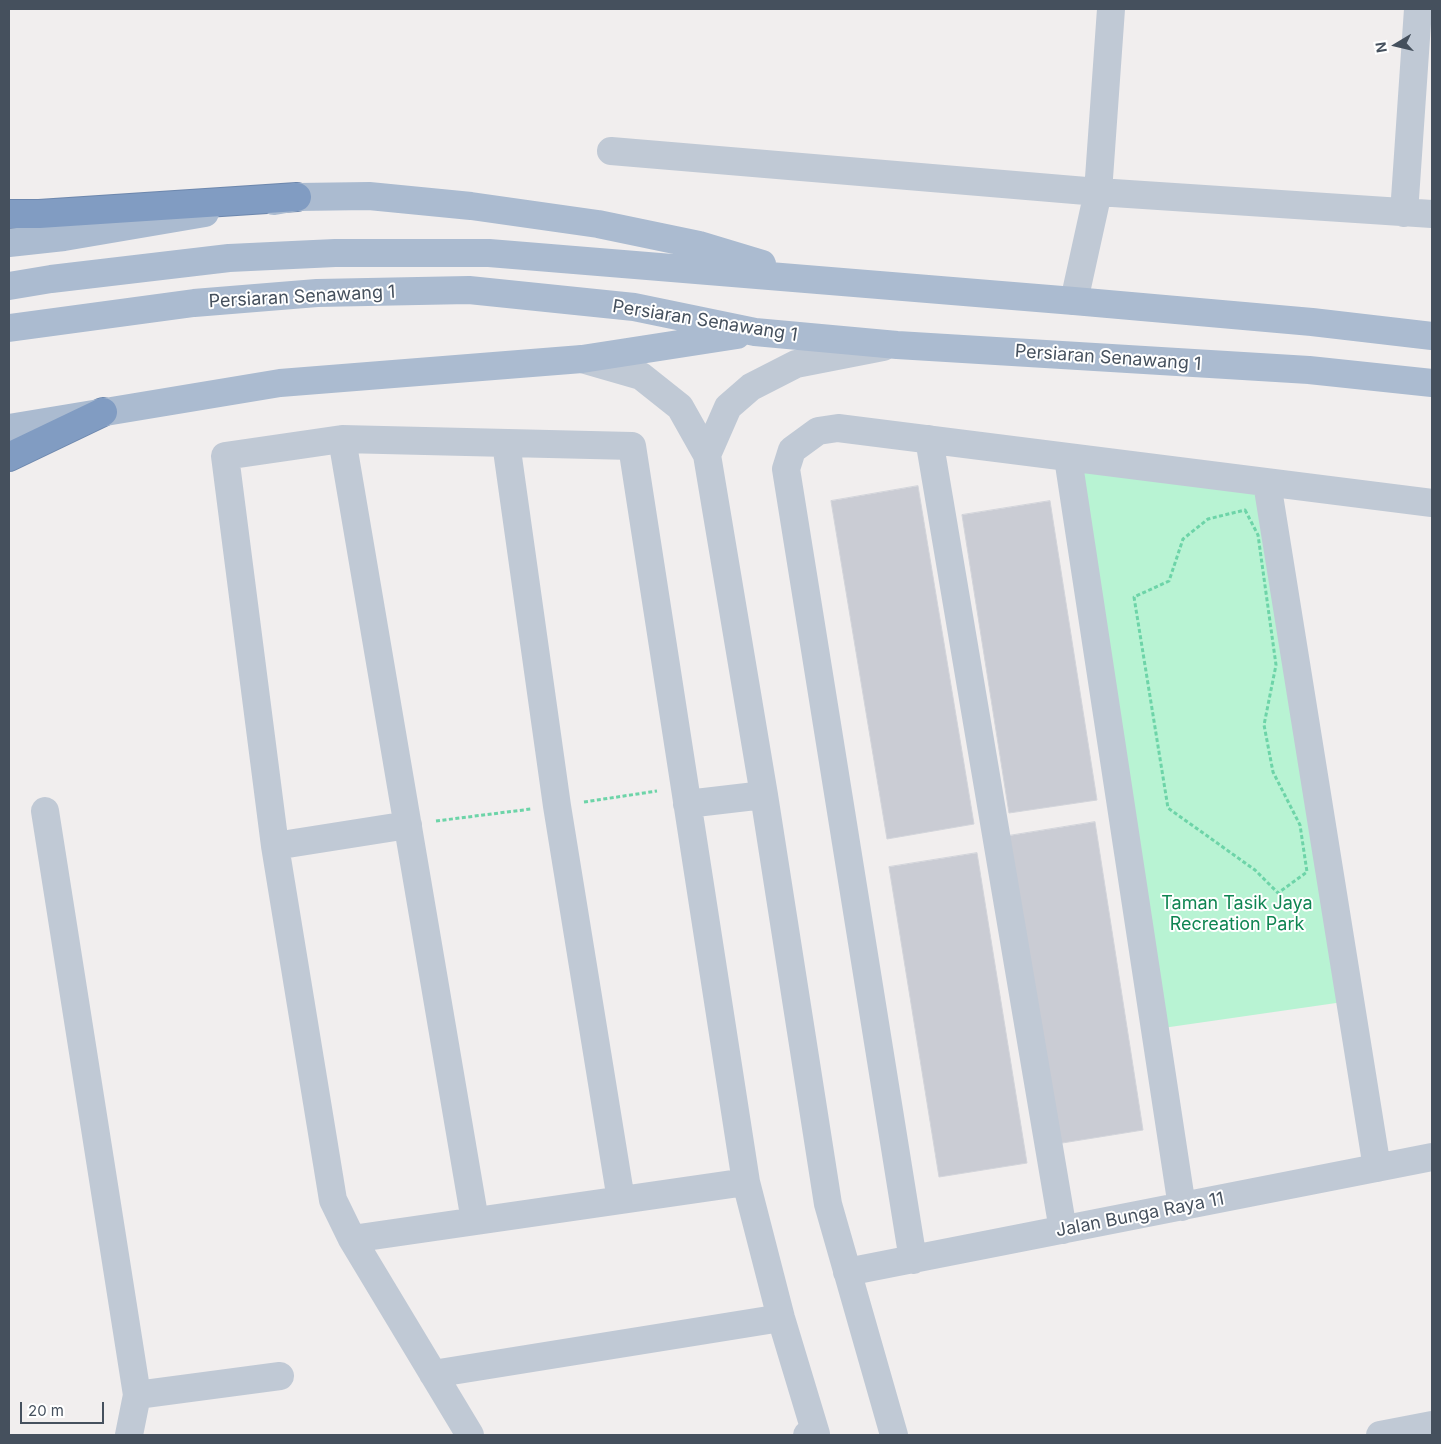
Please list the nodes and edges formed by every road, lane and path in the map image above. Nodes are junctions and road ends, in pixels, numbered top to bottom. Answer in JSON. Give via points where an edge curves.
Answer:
{"nodes":[{"id":1,"x":1111,"y":9,"type":"edge"},
{"id":2,"x":1418,"y":9,"type":"edge"},
{"id":3,"x":611,"y":151,"type":"dead end"},
{"id":4,"x":1098,"y":192,"type":"junction"},
{"id":5,"x":297,"y":197,"type":"junction"},
{"id":6,"x":1404,"y":213,"type":"junction"},
{"id":7,"x":9,"y":214,"type":"edge"},
{"id":8,"x":1432,"y":214,"type":"edge"},
{"id":9,"x":9,"y":243,"type":"edge"},
{"id":10,"x":813,"y":280,"type":"junction"},
{"id":11,"x":9,"y":286,"type":"edge"},
{"id":12,"x":1074,"y":301,"type":"junction"},
{"id":13,"x":9,"y":328,"type":"edge"},
{"id":14,"x":755,"y":332,"type":"junction"},
{"id":15,"x":1432,"y":336,"type":"edge"},
{"id":16,"x":897,"y":345,"type":"junction"},
{"id":17,"x":582,"y":359,"type":"junction"},
{"id":18,"x":1432,"y":382,"type":"edge"},
{"id":19,"x":103,"y":412,"type":"junction"},
{"id":20,"x":9,"y":428,"type":"edge"},
{"id":21,"x":342,"y":439,"type":"junction"},
{"id":22,"x":929,"y":439,"type":"junction"},
{"id":23,"x":506,"y":443,"type":"junction"},
{"id":24,"x":707,"y":455,"type":"junction"},
{"id":25,"x":9,"y":457,"type":"edge"},
{"id":26,"x":1068,"y":458,"type":"junction"},
{"id":27,"x":1267,"y":483,"type":"junction"},
{"id":28,"x":1432,"y":503,"type":"edge"},
{"id":29,"x":764,"y":795,"type":"junction"},
{"id":30,"x":686,"y":804,"type":"junction"},
{"id":31,"x":1168,"y":808,"type":"joint"},
{"id":32,"x":45,"y":811,"type":"dead end"},
{"id":33,"x":408,"y":825,"type":"junction"},
{"id":34,"x":276,"y":846,"type":"junction"},
{"id":35,"x":1432,"y":1158,"type":"edge"},
{"id":36,"x":1377,"y":1168,"type":"junction"},
{"id":37,"x":746,"y":1182,"type":"junction"},
{"id":38,"x":620,"y":1200,"type":"junction"},
{"id":39,"x":1182,"y":1207,"type":"junction"},
{"id":40,"x":475,"y":1221,"type":"junction"},
{"id":41,"x":1064,"y":1230,"type":"junction"},
{"id":42,"x":352,"y":1239,"type":"junction"},
{"id":43,"x":913,"y":1260,"type":"junction"},
{"id":44,"x":847,"y":1272,"type":"junction"},
{"id":45,"x":781,"y":1318,"type":"junction"},
{"id":46,"x":433,"y":1374,"type":"junction"},
{"id":47,"x":280,"y":1376,"type":"dead end"},
{"id":48,"x":137,"y":1395,"type":"junction"},
{"id":49,"x":1432,"y":1425,"type":"edge"},
{"id":50,"x":130,"y":1435,"type":"edge"},
{"id":51,"x":470,"y":1435,"type":"edge"},
{"id":52,"x":807,"y":1435,"type":"edge"},
{"id":53,"x":894,"y":1435,"type":"edge"},
{"id":54,"x":1380,"y":1435,"type":"edge"}],
"edges":[{"from":1,"to":4,"type":"street"},
{"from":2,"to":6,"type":"street"},
{"from":3,"to":4,"type":"street"},
{"from":4,"to":6,"type":"street"},
{"from":4,"to":12,"type":"street"},
{"from":5,"to":7,"type":"highway"},
{"from":5,"to":9,"type":"main road","via":[[64,237]]},
{"from":5,"to":10,"type":"main road","via":[[369,196],[598,224],[700,244]]},
{"from":6,"to":8,"type":"street"},
{"from":10,"to":11,"type":"main road","via":[[489,253],[335,253],[229,258]]},
{"from":10,"to":12,"type":"main road"},
{"from":12,"to":15,"type":"main road"},
{"from":13,"to":14,"type":"main road","name":"Persiaran Senawang 1","via":[[194,303],[317,293],[469,290],[634,307]]},
{"from":14,"to":16,"type":"main road","name":"Persiaran Senawang 1"},
{"from":14,"to":17,"type":"main road"},
{"from":16,"to":18,"type":"main road","name":"Persiaran Senawang 1","via":[[1308,370]]},
{"from":16,"to":24,"type":"street","via":[[796,364],[751,387],[728,407]]},
{"from":17,"to":19,"type":"main road","via":[[280,383]]},
{"from":17,"to":24,"type":"street","via":[[641,376],[680,407]]},
{"from":19,"to":20,"type":"main road"},
{"from":19,"to":25,"type":"highway"},
{"from":21,"to":23,"type":"street"},
{"from":21,"to":33,"type":"street"},
{"from":21,"to":34,"type":"street","via":[[225,456]]},
{"from":22,"to":26,"type":"street"},
{"from":22,"to":41,"type":"street"},
{"from":22,"to":43,"type":"street","via":[[838,428],[818,431],[792,450],[786,469]]},
{"from":23,"to":30,"type":"street","via":[[632,446]]},
{"from":23,"to":38,"type":"street","via":[[557,806]]},
{"from":24,"to":29,"type":"street"},
{"from":26,"to":27,"type":"street"},
{"from":26,"to":39,"type":"street"},
{"from":27,"to":28,"type":"street"},
{"from":27,"to":36,"type":"street"},
{"from":29,"to":30,"type":"street"},
{"from":29,"to":44,"type":"street","via":[[828,1204]]},
{"from":30,"to":37,"type":"street"},
{"from":31,"to":31,"type":"path","via":[[1134,597],[1168,581],[1183,539],[1208,519],[1245,510],[1258,535],[1276,665],[1264,725],[1273,772],[1300,825],[1307,872],[1278,893],[1255,870]]},
{"from":32,"to":48,"type":"street"},
{"from":33,"to":34,"type":"street"},
{"from":33,"to":40,"type":"street"},
{"from":34,"to":42,"type":"street","via":[[332,1200]]},
{"from":35,"to":36,"type":"street","name":"Jalan Bunga Raya 11"},
{"from":36,"to":39,"type":"street","name":"Jalan Bunga Raya 11"},
{"from":37,"to":38,"type":"street"},
{"from":37,"to":45,"type":"street"},
{"from":38,"to":40,"type":"street"},
{"from":39,"to":41,"type":"street","name":"Jalan Bunga Raya 11"},
{"from":40,"to":42,"type":"street"},
{"from":41,"to":43,"type":"street","name":"Jalan Bunga Raya 11"},
{"from":42,"to":46,"type":"street"},
{"from":43,"to":44,"type":"street","name":"Jalan Bunga Raya 11"},
{"from":44,"to":53,"type":"street"},
{"from":45,"to":46,"type":"street"},
{"from":45,"to":52,"type":"street","via":[[816,1434]]},
{"from":46,"to":51,"type":"street"},
{"from":47,"to":48,"type":"street"},
{"from":48,"to":50,"type":"street"},
{"from":49,"to":54,"type":"street"}]}
